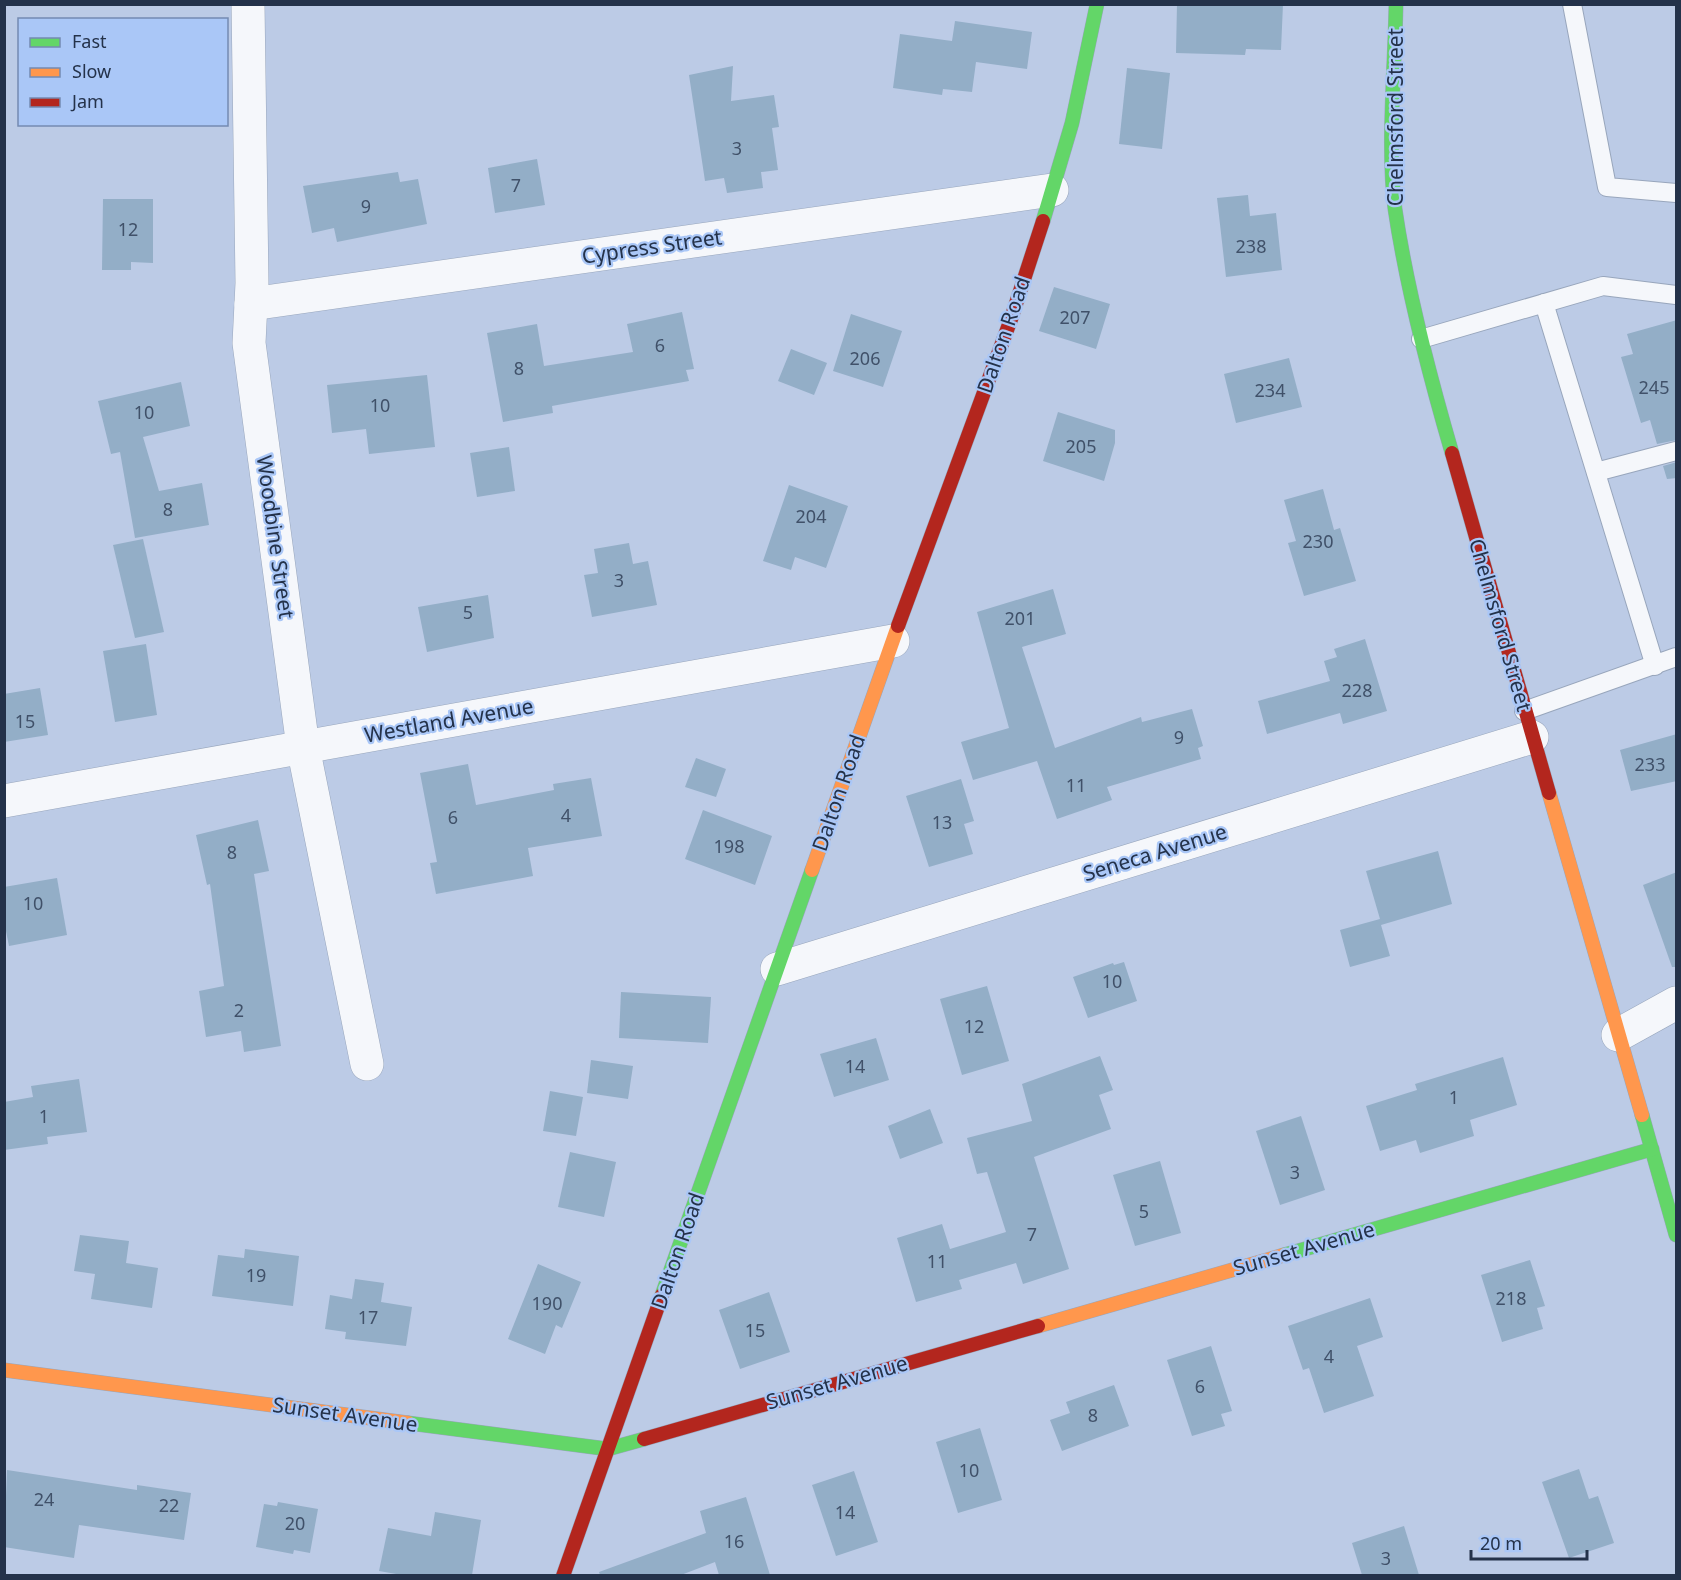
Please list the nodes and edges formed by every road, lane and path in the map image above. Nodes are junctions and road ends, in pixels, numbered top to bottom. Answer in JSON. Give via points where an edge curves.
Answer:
{"nodes":[{"id":1,"x":248,"y":4,"type":"edge"},
{"id":2,"x":1096,"y":4,"type":"edge"},
{"id":3,"x":1396,"y":4,"type":"edge"},
{"id":4,"x":1572,"y":4,"type":"edge"},
{"id":5,"x":1052,"y":190,"type":"junction"},
{"id":6,"x":1677,"y":193,"type":"edge"},
{"id":7,"x":1677,"y":295,"type":"edge"},
{"id":8,"x":1544,"y":303,"type":"junction"},
{"id":9,"x":251,"y":304,"type":"junction"},
{"id":10,"x":1421,"y":339,"type":"junction"},
{"id":11,"x":1677,"y":451,"type":"edge"},
{"id":12,"x":1596,"y":472,"type":"junction"},
{"id":13,"x":893,"y":641,"type":"junction"},
{"id":14,"x":1677,"y":657,"type":"edge"},
{"id":15,"x":1655,"y":666,"type":"junction"},
{"id":16,"x":1528,"y":724,"type":"junction"},
{"id":17,"x":303,"y":747,"type":"junction"},
{"id":18,"x":4,"y":801,"type":"edge"},
{"id":19,"x":777,"y":969,"type":"junction"},
{"id":20,"x":1677,"y":1003,"type":"edge"},
{"id":21,"x":1618,"y":1035,"type":"junction"},
{"id":22,"x":367,"y":1064,"type":"dead end"},
{"id":23,"x":1652,"y":1149,"type":"junction"},
{"id":24,"x":1677,"y":1235,"type":"edge"},
{"id":25,"x":4,"y":1370,"type":"edge"},
{"id":26,"x":608,"y":1449,"type":"junction"},
{"id":27,"x":563,"y":1575,"type":"edge"}],
"edges":[{"from":1,"to":9,"type":"street","name":"Woodbine Street"},
{"from":2,"to":5,"type":"street","name":"Dalton Road","via":[[1071,123]]},
{"from":3,"to":10,"type":"street","name":"Chelmsford Street","via":[[1395,208]]},
{"from":4,"to":6,"type":"lane","via":[[1607,186]]},
{"from":5,"to":9,"type":"street","name":"Cypress Street"},
{"from":5,"to":13,"type":"street","name":"Dalton Road","via":[[1011,319]]},
{"from":7,"to":8,"type":"lane","via":[[1603,286]]},
{"from":8,"to":10,"type":"lane"},
{"from":8,"to":12,"type":"lane"},
{"from":9,"to":17,"type":"street","name":"Woodbine Street","via":[[249,343]]},
{"from":10,"to":16,"type":"street","name":"Chelmsford Street"},
{"from":11,"to":12,"type":"lane"},
{"from":12,"to":15,"type":"lane"},
{"from":13,"to":17,"type":"street","name":"Westland Avenue"},
{"from":13,"to":19,"type":"street","name":"Dalton Road"},
{"from":14,"to":15,"type":"lane"},
{"from":15,"to":16,"type":"lane"},
{"from":16,"to":19,"type":"street","name":"Seneca Avenue"},
{"from":16,"to":21,"type":"street","name":"Chelmsford Street"},
{"from":17,"to":18,"type":"street","name":"Westland Avenue"},
{"from":17,"to":22,"type":"street","name":"Woodbine Street"},
{"from":19,"to":26,"type":"street","name":"Dalton Road"},
{"from":20,"to":21,"type":"street"},
{"from":21,"to":23,"type":"street","name":"Chelmsford Street"},
{"from":23,"to":24,"type":"street","name":"Chelmsford Street"},
{"from":23,"to":26,"type":"street","name":"Sunset Avenue"},
{"from":25,"to":26,"type":"street","name":"Sunset Avenue"},
{"from":26,"to":27,"type":"street","name":"Dalton Road"}]}
